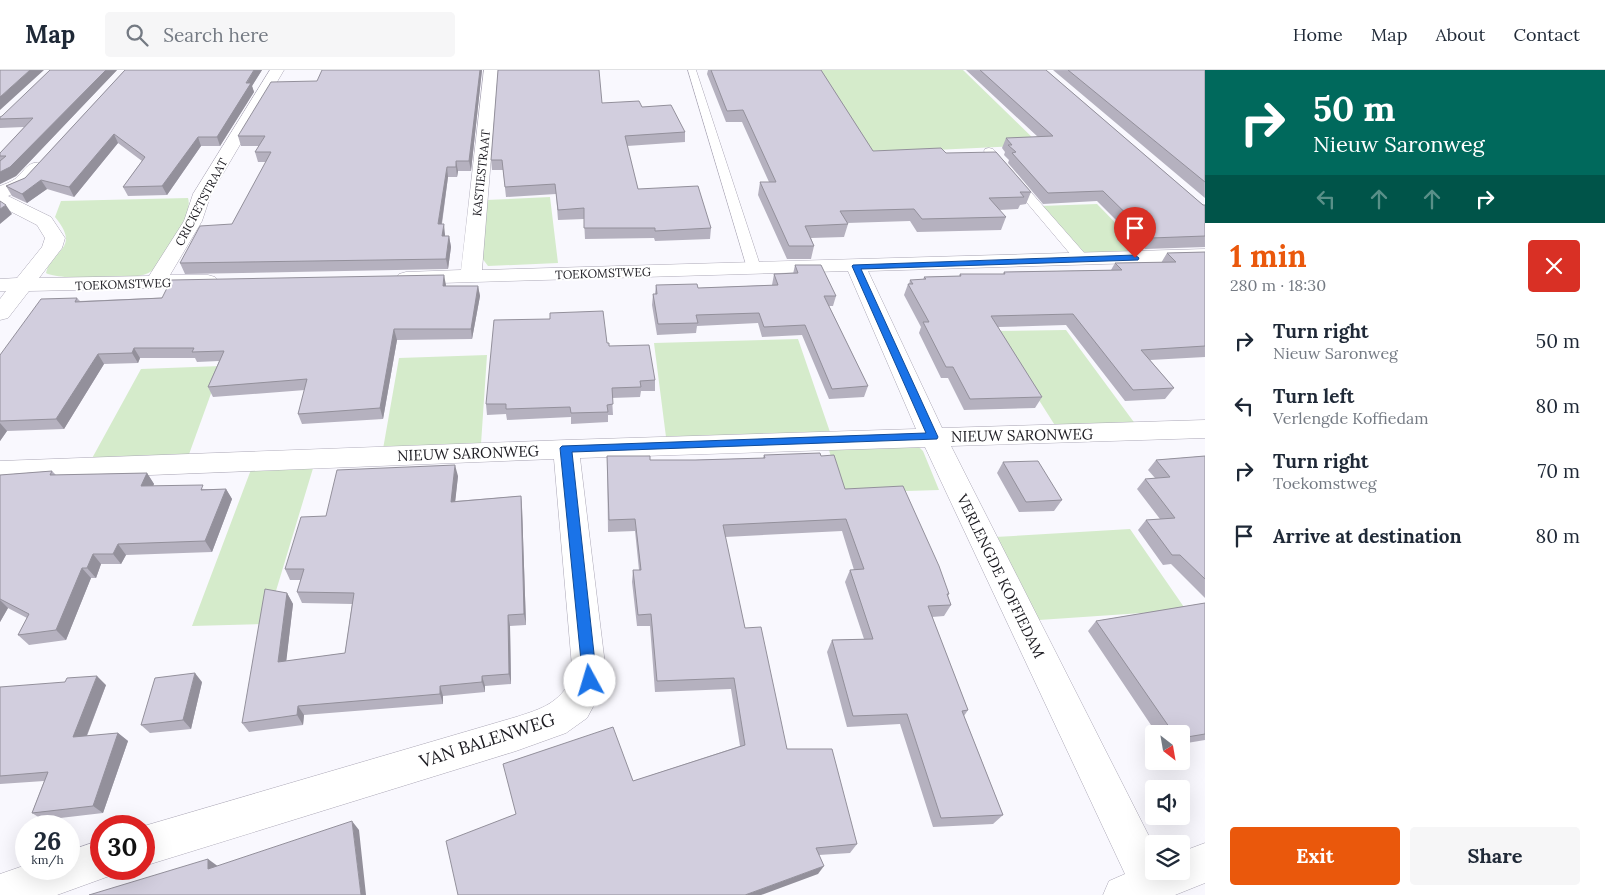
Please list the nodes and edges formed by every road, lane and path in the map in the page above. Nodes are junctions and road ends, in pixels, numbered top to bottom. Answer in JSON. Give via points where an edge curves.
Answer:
{"nodes":[{"id":1,"x":277,"y":70,"type":"edge"},
{"id":2,"x":491,"y":70,"type":"edge"},
{"id":3,"x":692,"y":70,"type":"edge"},
{"id":4,"x":989,"y":151,"type":"edge"},
{"id":5,"x":49,"y":154,"type":"edge"},
{"id":6,"x":0,"y":193,"type":"edge"},
{"id":7,"x":0,"y":199,"type":"edge"},
{"id":8,"x":1205,"y":256,"type":"edge"},
{"id":9,"x":1082,"y":259,"type":"junction"},
{"id":10,"x":856,"y":266,"type":"junction"},
{"id":11,"x":754,"y":268,"type":"junction"},
{"id":12,"x":471,"y":277,"type":"junction"},
{"id":13,"x":382,"y":278,"type":"edge"},
{"id":14,"x":225,"y":281,"type":"edge"},
{"id":15,"x":156,"y":282,"type":"junction"},
{"id":16,"x":10,"y":286,"type":"edge"},
{"id":17,"x":0,"y":313,"type":"edge"},
{"id":18,"x":1205,"y":429,"type":"edge"},
{"id":19,"x":933,"y":437,"type":"junction"},
{"id":20,"x":566,"y":448,"type":"junction"},
{"id":21,"x":0,"y":471,"type":"edge"},
{"id":22,"x":155,"y":843,"type":"edge"},
{"id":23,"x":1205,"y":863,"type":"edge"},
{"id":24,"x":90,"y":864,"type":"edge"},
{"id":25,"x":1137,"y":889,"type":"edge"},
{"id":26,"x":0,"y":894,"type":"edge"}],
"edges":[{"from":1,"to":15,"type":"street","name":"CRICKETSTRAAT","via":[[202,194],[193,221]]},
{"from":2,"to":12,"type":"street","name":"KASTIESTRAAT"},
{"from":3,"to":11,"type":"lane"},
{"from":4,"to":9,"type":"lane"},
{"from":5,"to":6,"type":"street","via":[[23,182]]},
{"from":7,"to":16,"type":"street","via":[[44,221],[55,238],[52,248]]},
{"from":8,"to":9,"type":"street","name":"TOEKOMSTWEG"},
{"from":9,"to":10,"type":"street","name":"TOEKOMSTWEG"},
{"from":10,"to":11,"type":"street","name":"TOEKOMSTWEG"},
{"from":10,"to":19,"type":"street","name":"VERLENGDE KOFFIEDAM"},
{"from":11,"to":12,"type":"street","name":"TOEKOMSTWEG"},
{"from":12,"to":13,"type":"street","name":"TOEKOMSTWEG"},
{"from":14,"to":15,"type":"street","name":"TOEKOMSTWEG"},
{"from":15,"to":16,"type":"street","name":"TOEKOMSTWEG"},
{"from":16,"to":17,"type":"street"},
{"from":18,"to":19,"type":"street","name":"NIEUW SARONWEG"},
{"from":19,"to":20,"type":"street","name":"NIEUW SARONWEG"},
{"from":19,"to":25,"type":"street","name":"VERLENGDE KOFFIEDAM"},
{"from":20,"to":21,"type":"street","name":"NIEUW SARONWEG"},
{"from":20,"to":22,"type":"street","name":"VAN BALENWEG","via":[[590,681],[575,706],[554,721],[516,734]]},
{"from":23,"to":25,"type":"street"},
{"from":24,"to":26,"type":"street"}]}
